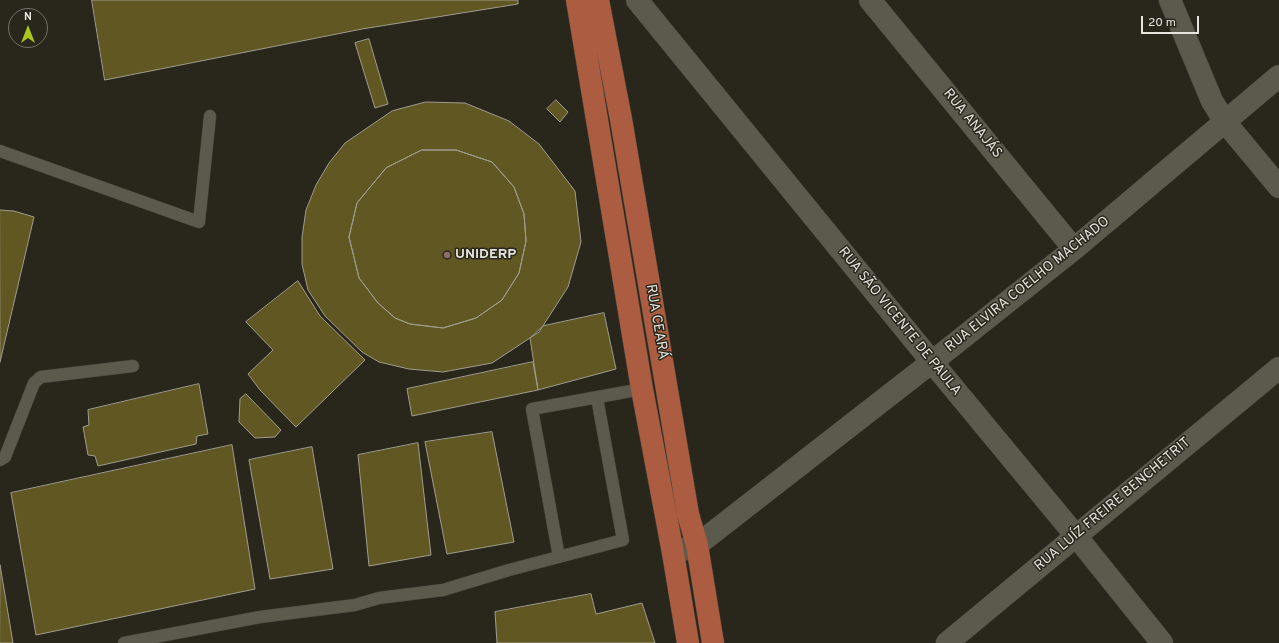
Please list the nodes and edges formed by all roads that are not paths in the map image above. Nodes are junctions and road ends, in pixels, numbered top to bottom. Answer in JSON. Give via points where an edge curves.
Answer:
{"nodes":[{"id":1,"x":566,"y":0,"type":"edge"},
{"id":2,"x":598,"y":0,"type":"edge"},
{"id":3,"x":870,"y":0,"type":"edge"},
{"id":4,"x":1170,"y":0,"type":"edge"},
{"id":5,"x":639,"y":1,"type":"edge"},
{"id":6,"x":579,"y":10,"type":"edge"},
{"id":7,"x":1279,"y":76,"type":"edge"},
{"id":8,"x":210,"y":116,"type":"dead end"},
{"id":9,"x":1225,"y":122,"type":"junction"},
{"id":10,"x":0,"y":151,"type":"edge"},
{"id":11,"x":1279,"y":187,"type":"edge"},
{"id":12,"x":1074,"y":249,"type":"junction"},
{"id":13,"x":932,"y":362,"type":"junction"},
{"id":14,"x":133,"y":366,"type":"dead end"},
{"id":15,"x":1279,"y":368,"type":"edge"},
{"id":16,"x":642,"y":389,"type":"junction"},
{"id":17,"x":597,"y":398,"type":"junction"},
{"id":18,"x":0,"y":460,"type":"edge"},
{"id":19,"x":1076,"y":536,"type":"junction"},
{"id":20,"x":697,"y":545,"type":"junction"},
{"id":21,"x":673,"y":553,"type":"junction"},
{"id":22,"x":559,"y":557,"type":"junction"},
{"id":23,"x":953,"y":641,"type":"edge"},
{"id":24,"x":124,"y":643,"type":"edge"},
{"id":25,"x":688,"y":643,"type":"edge"},
{"id":26,"x":713,"y":643,"type":"edge"},
{"id":27,"x":1162,"y":643,"type":"edge"}],
"edges":[{"from":1,"to":6,"type":"lane"},
{"from":2,"to":20,"type":"main road","name":"RUA CEARÁ","via":[[621,119],[687,506]]},
{"from":3,"to":12,"type":"street","name":"RUA ANAJÁS"},
{"from":4,"to":9,"type":"street","via":[[1212,101]]},
{"from":5,"to":13,"type":"street","name":"RUA SÃO VICENTE DE PAULA"},
{"from":6,"to":16,"type":"main road","name":"RUA CEARÁ"},
{"from":7,"to":9,"type":"street","name":"RUA ELVIRA COELHO MACHADO"},
{"from":8,"to":10,"type":"lane","via":[[199,222]]},
{"from":9,"to":11,"type":"street"},
{"from":9,"to":12,"type":"street","name":"RUA ELVIRA COELHO MACHADO"},
{"from":12,"to":13,"type":"street","name":"RUA ELVIRA COELHO MACHADO"},
{"from":13,"to":19,"type":"street","name":"RUA SÃO VICENTE DE PAULA"},
{"from":13,"to":20,"type":"street","name":"RUA ELVIRA COELHO MACHADO"},
{"from":14,"to":18,"type":"lane","via":[[41,377],[34,383],[5,457]]},
{"from":15,"to":19,"type":"street","name":"RUA LUÍZ FREIRE BENCHETRIT"},
{"from":16,"to":17,"type":"lane"},
{"from":16,"to":21,"type":"main road","name":"RUA CEARÁ"},
{"from":17,"to":22,"type":"lane","via":[[623,540]]},
{"from":17,"to":22,"type":"lane","via":[[532,409]]},
{"from":19,"to":23,"type":"street","name":"RUA LUÍZ FREIRE BENCHETRIT"},
{"from":19,"to":27,"type":"street","name":"RUA SÃO VICENTE DE PAULA"},
{"from":20,"to":21,"type":"street","name":"RUA ELVIRA COELHO MACHADO"},
{"from":20,"to":26,"type":"main road","name":"RUA CEARÁ"},
{"from":21,"to":25,"type":"main road","name":"RUA CEARÁ"},
{"from":22,"to":24,"type":"lane","via":[[443,590],[260,617]]}]}
